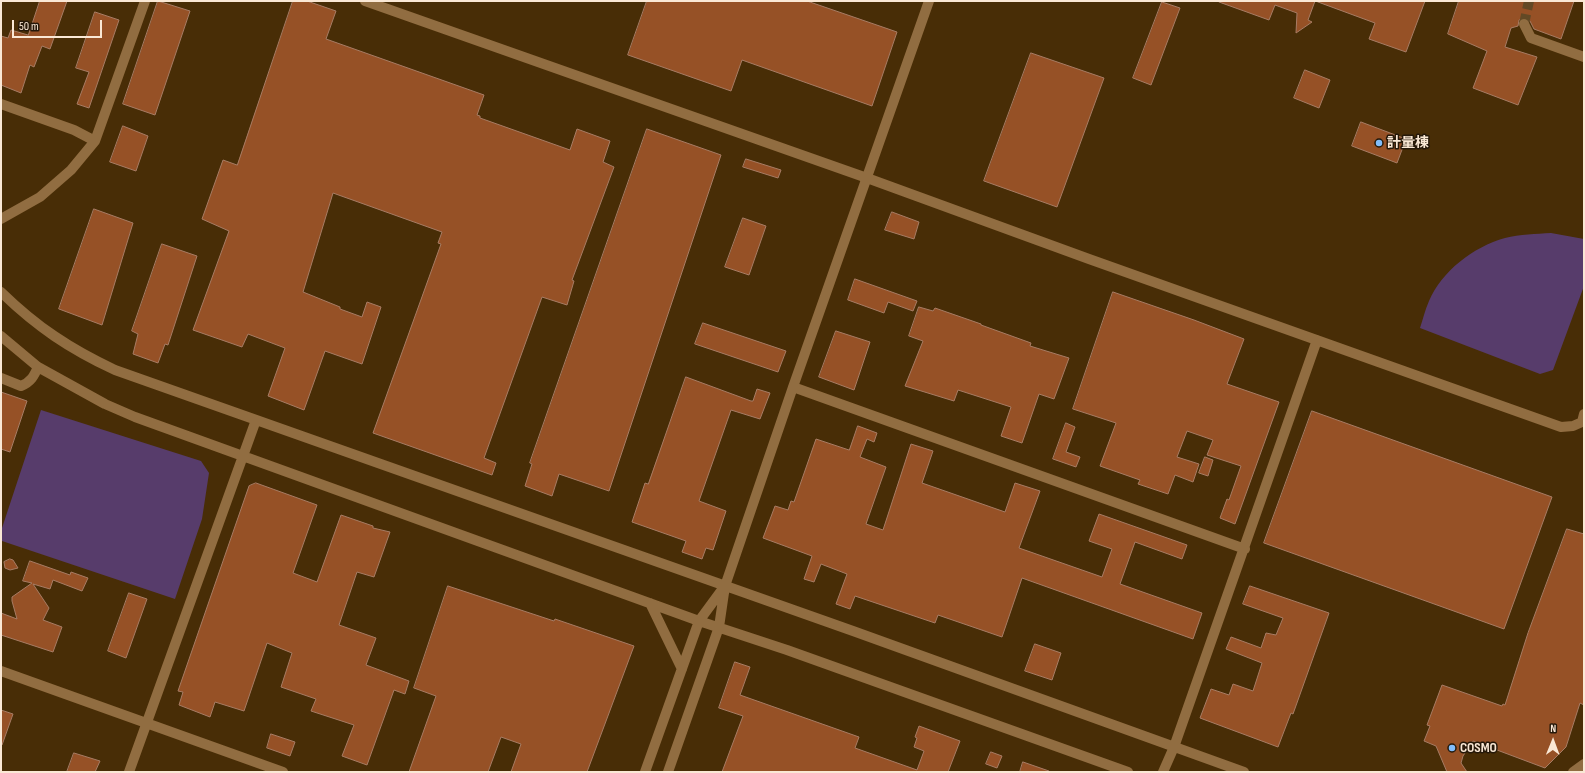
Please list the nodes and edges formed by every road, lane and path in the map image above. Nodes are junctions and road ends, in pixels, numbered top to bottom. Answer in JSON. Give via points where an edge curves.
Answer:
{"nodes":[{"id":1,"x":145,"y":1,"type":"edge"},
{"id":2,"x":365,"y":1,"type":"edge"},
{"id":3,"x":929,"y":1,"type":"edge"},
{"id":4,"x":1524,"y":24,"type":"dead end"},
{"id":5,"x":1584,"y":57,"type":"edge"},
{"id":6,"x":1,"y":104,"type":"edge"},
{"id":7,"x":95,"y":141,"type":"junction"},
{"id":8,"x":867,"y":178,"type":"junction"},
{"id":9,"x":1,"y":219,"type":"edge"},
{"id":10,"x":1,"y":292,"type":"edge"},
{"id":11,"x":1,"y":336,"type":"edge"},
{"id":12,"x":1317,"y":340,"type":"junction"},
{"id":13,"x":38,"y":367,"type":"junction"},
{"id":14,"x":1,"y":378,"type":"edge"},
{"id":15,"x":792,"y":387,"type":"junction"},
{"id":16,"x":1584,"y":414,"type":"edge"},
{"id":17,"x":256,"y":420,"type":"junction"},
{"id":18,"x":243,"y":456,"type":"junction"},
{"id":19,"x":1245,"y":549,"type":"junction"},
{"id":20,"x":725,"y":586,"type":"junction"},
{"id":21,"x":650,"y":603,"type":"junction"},
{"id":22,"x":699,"y":621,"type":"junction"},
{"id":23,"x":719,"y":627,"type":"junction"},
{"id":24,"x":682,"y":669,"type":"junction"},
{"id":25,"x":1,"y":671,"type":"edge"},
{"id":26,"x":147,"y":723,"type":"junction"},
{"id":27,"x":1174,"y":747,"type":"junction"},
{"id":28,"x":1584,"y":764,"type":"edge"},
{"id":29,"x":129,"y":772,"type":"edge"},
{"id":30,"x":283,"y":772,"type":"edge"},
{"id":31,"x":645,"y":772,"type":"edge"},
{"id":32,"x":668,"y":772,"type":"edge"},
{"id":33,"x":1128,"y":772,"type":"edge"},
{"id":34,"x":1163,"y":772,"type":"edge"},
{"id":35,"x":1244,"y":772,"type":"edge"},
{"id":36,"x":1573,"y":772,"type":"edge"}],
"edges":[{"from":1,"to":7,"type":"street"},
{"from":2,"to":8,"type":"street"},
{"from":3,"to":8,"type":"street"},
{"from":4,"to":5,"type":"street","via":[[1531,38]]},
{"from":6,"to":7,"type":"street","via":[[74,130]]},
{"from":7,"to":9,"type":"street","via":[[71,170],[40,197]]},
{"from":8,"to":12,"type":"street"},
{"from":8,"to":15,"type":"street"},
{"from":10,"to":17,"type":"street","via":[[22,313],[84,356],[115,370]]},
{"from":11,"to":13,"type":"street"},
{"from":12,"to":16,"type":"street","via":[[1560,427],[1582,422]]},
{"from":12,"to":19,"type":"street"},
{"from":13,"to":14,"type":"street","via":[[34,376],[21,386]]},
{"from":13,"to":18,"type":"street","via":[[105,404]]},
{"from":15,"to":19,"type":"street"},
{"from":15,"to":20,"type":"street"},
{"from":17,"to":18,"type":"street"},
{"from":17,"to":20,"type":"street"},
{"from":18,"to":21,"type":"street"},
{"from":18,"to":26,"type":"street"},
{"from":19,"to":27,"type":"street"},
{"from":20,"to":22,"type":"street"},
{"from":20,"to":23,"type":"street"},
{"from":20,"to":27,"type":"street"},
{"from":21,"to":22,"type":"street"},
{"from":21,"to":24,"type":"street"},
{"from":22,"to":23,"type":"street"},
{"from":22,"to":24,"type":"street"},
{"from":23,"to":32,"type":"street"},
{"from":23,"to":33,"type":"street"},
{"from":24,"to":31,"type":"street"},
{"from":25,"to":26,"type":"street"},
{"from":26,"to":29,"type":"street"},
{"from":26,"to":30,"type":"street"},
{"from":27,"to":34,"type":"street"},
{"from":27,"to":35,"type":"street"},
{"from":28,"to":36,"type":"street"}]}
